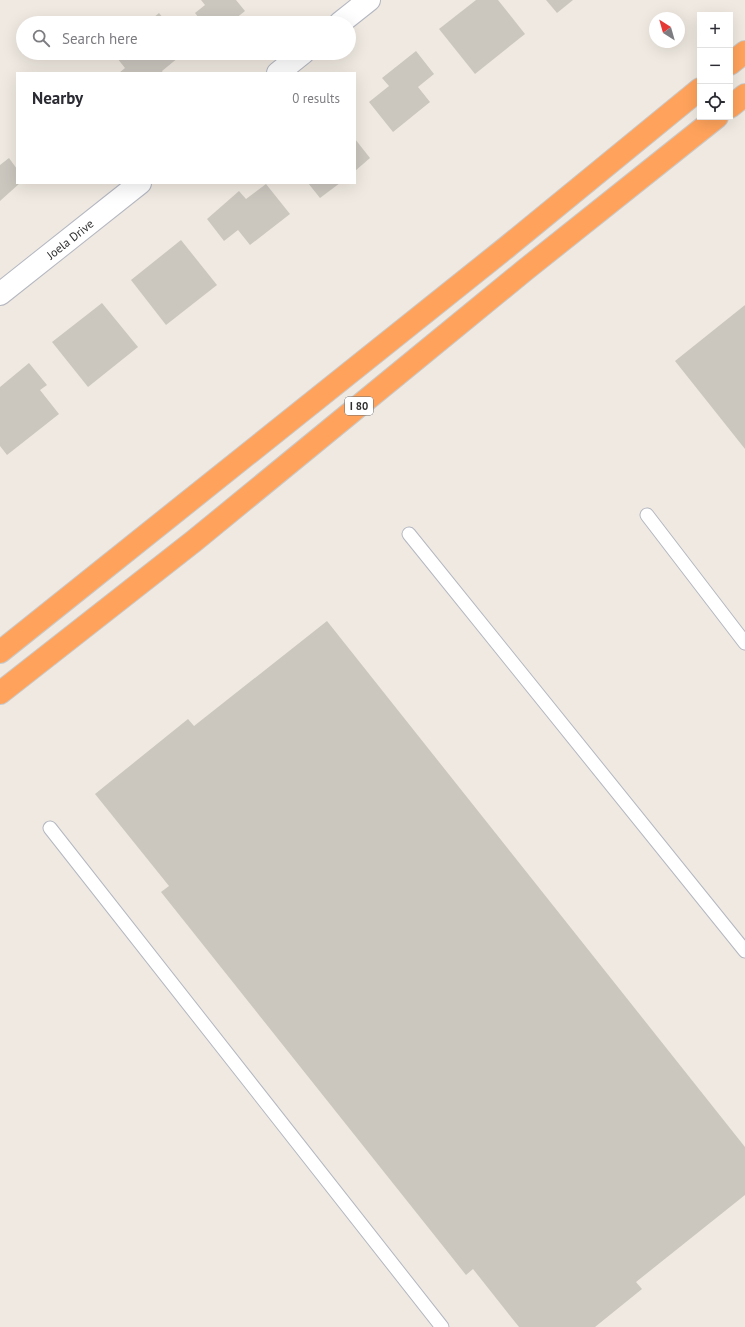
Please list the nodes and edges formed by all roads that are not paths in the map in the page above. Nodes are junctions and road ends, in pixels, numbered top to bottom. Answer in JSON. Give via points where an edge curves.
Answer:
{"nodes":[{"id":1,"x":369,"y":0,"type":"edge"},
{"id":2,"x":349,"y":16,"type":"edge"},
{"id":3,"x":745,"y":52,"type":"edge"},
{"id":4,"x":294,"y":60,"type":"edge"},
{"id":5,"x":733,"y":62,"type":"edge"},
{"id":6,"x":279,"y":72,"type":"edge"},
{"id":7,"x":697,"y":91,"type":"edge"},
{"id":8,"x":745,"y":95,"type":"edge"},
{"id":9,"x":733,"y":105,"type":"edge"},
{"id":10,"x":713,"y":120,"type":"edge"},
{"id":11,"x":139,"y":184,"type":"edge"},
{"id":12,"x":0,"y":294,"type":"edge"},
{"id":13,"x":647,"y":515,"type":"dead end"},
{"id":14,"x":409,"y":534,"type":"dead end"},
{"id":15,"x":745,"y":643,"type":"edge"},
{"id":16,"x":0,"y":652,"type":"edge"},
{"id":17,"x":0,"y":693,"type":"edge"},
{"id":18,"x":50,"y":828,"type":"dead end"},
{"id":19,"x":745,"y":952,"type":"edge"},
{"id":20,"x":442,"y":1327,"type":"edge"}],
"edges":[{"from":1,"to":2,"type":"street"},
{"from":3,"to":5,"type":"highway"},
{"from":4,"to":6,"type":"street"},
{"from":7,"to":16,"type":"highway","number":"I 80","via":[[495,257]]},
{"from":8,"to":9,"type":"highway"},
{"from":10,"to":17,"type":"highway","number":"I 80","via":[[525,270],[194,542]]},
{"from":11,"to":12,"type":"street","name":"Joela Drive"},
{"from":13,"to":15,"type":"lane"},
{"from":14,"to":19,"type":"lane"},
{"from":18,"to":20,"type":"lane"}]}
